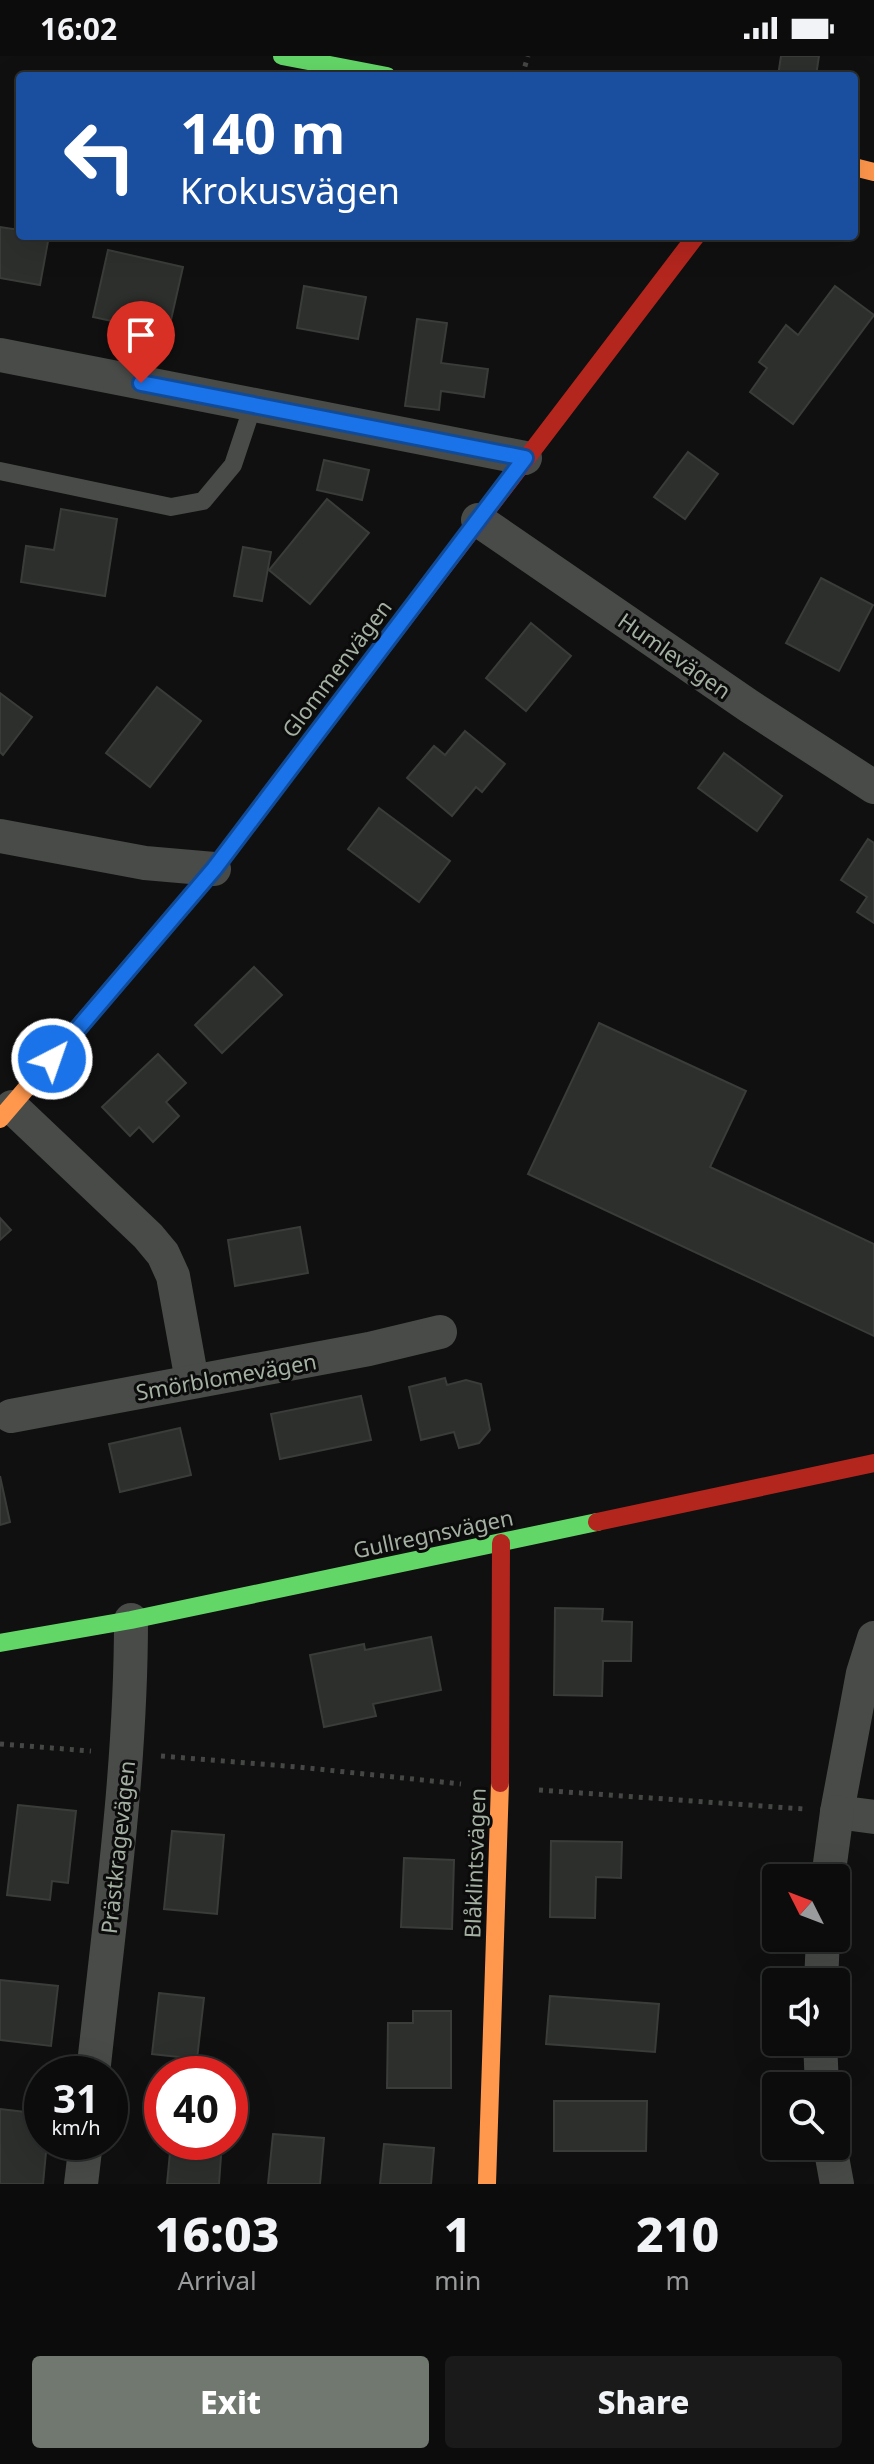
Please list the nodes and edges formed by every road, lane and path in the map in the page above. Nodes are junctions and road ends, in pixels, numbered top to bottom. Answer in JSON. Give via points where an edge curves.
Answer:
{"nodes":[{"id":1,"x":282,"y":56,"type":"edge"},
{"id":2,"x":366,"y":72,"type":"edge"},
{"id":3,"x":693,"y":240,"type":"edge"},
{"id":4,"x":0,"y":355,"type":"edge"},
{"id":5,"x":253,"y":405,"type":"junction"},
{"id":6,"x":525,"y":458,"type":"junction"},
{"id":7,"x":0,"y":471,"type":"edge"},
{"id":8,"x":478,"y":520,"type":"junction"},
{"id":9,"x":874,"y":787,"type":"edge"},
{"id":10,"x":0,"y":836,"type":"edge"},
{"id":11,"x":214,"y":869,"type":"junction"},
{"id":12,"x":6,"y":1113,"type":"edge"},
{"id":13,"x":440,"y":1332,"type":"dead end"},
{"id":14,"x":192,"y":1381,"type":"junction"},
{"id":15,"x":11,"y":1416,"type":"dead end"},
{"id":16,"x":874,"y":1463,"type":"edge"},
{"id":17,"x":501,"y":1543,"type":"junction"},
{"id":18,"x":131,"y":1620,"type":"junction"},
{"id":19,"x":874,"y":1638,"type":"edge"},
{"id":20,"x":0,"y":1643,"type":"edge"},
{"id":21,"x":0,"y":1744,"type":"edge"},
{"id":22,"x":127,"y":1754,"type":"junction"},
{"id":23,"x":500,"y":1788,"type":"junction"},
{"id":24,"x":837,"y":1812,"type":"junction"},
{"id":25,"x":874,"y":1817,"type":"edge"},
{"id":26,"x":830,"y":1864,"type":"edge"},
{"id":27,"x":95,"y":2056,"type":"edge"},
{"id":28,"x":84,"y":2160,"type":"edge"},
{"id":29,"x":833,"y":2160,"type":"edge"},
{"id":30,"x":81,"y":2184,"type":"edge"},
{"id":31,"x":487,"y":2184,"type":"edge"},
{"id":32,"x":837,"y":2184,"type":"edge"}],
"edges":[{"from":1,"to":2,"type":"street"},
{"from":3,"to":6,"type":"street","name":"Glommenvägen"},
{"from":4,"to":5,"type":"street"},
{"from":5,"to":6,"type":"street"},
{"from":5,"to":7,"type":"lane","via":[[233,465],[203,501],[171,507]]},
{"from":6,"to":8,"type":"street","name":"Glommenvägen"},
{"from":8,"to":9,"type":"street","name":"Humlevägen"},
{"from":8,"to":11,"type":"street","name":"Glommenvägen"},
{"from":10,"to":11,"type":"street","via":[[145,863]]},
{"from":11,"to":12,"type":"street","name":"Glommenvägen"},
{"from":12,"to":14,"type":"street","via":[[163,1254],[173,1276]]},
{"from":13,"to":14,"type":"street","name":"Smörblomevägen"},
{"from":14,"to":15,"type":"street","name":"Smörblomevägen"},
{"from":16,"to":17,"type":"street","name":"Gullregnsvägen"},
{"from":17,"to":18,"type":"street","name":"Gullregnsvägen"},
{"from":17,"to":23,"type":"street","name":"Blåklintsvägen"},
{"from":18,"to":20,"type":"street","name":"Gullregnsvägen"},
{"from":18,"to":22,"type":"street","name":"Prästkragevägen"},
{"from":19,"to":24,"type":"street"},
{"from":21,"to":22,"type":"path"},
{"from":22,"to":23,"type":"path"},
{"from":22,"to":27,"type":"street","name":"Prästkragevägen"},
{"from":23,"to":24,"type":"path"},
{"from":23,"to":31,"type":"street","name":"Blåklintsvägen"},
{"from":24,"to":25,"type":"street"},
{"from":24,"to":26,"type":"street"},
{"from":28,"to":30,"type":"street"},
{"from":29,"to":32,"type":"street"}]}
